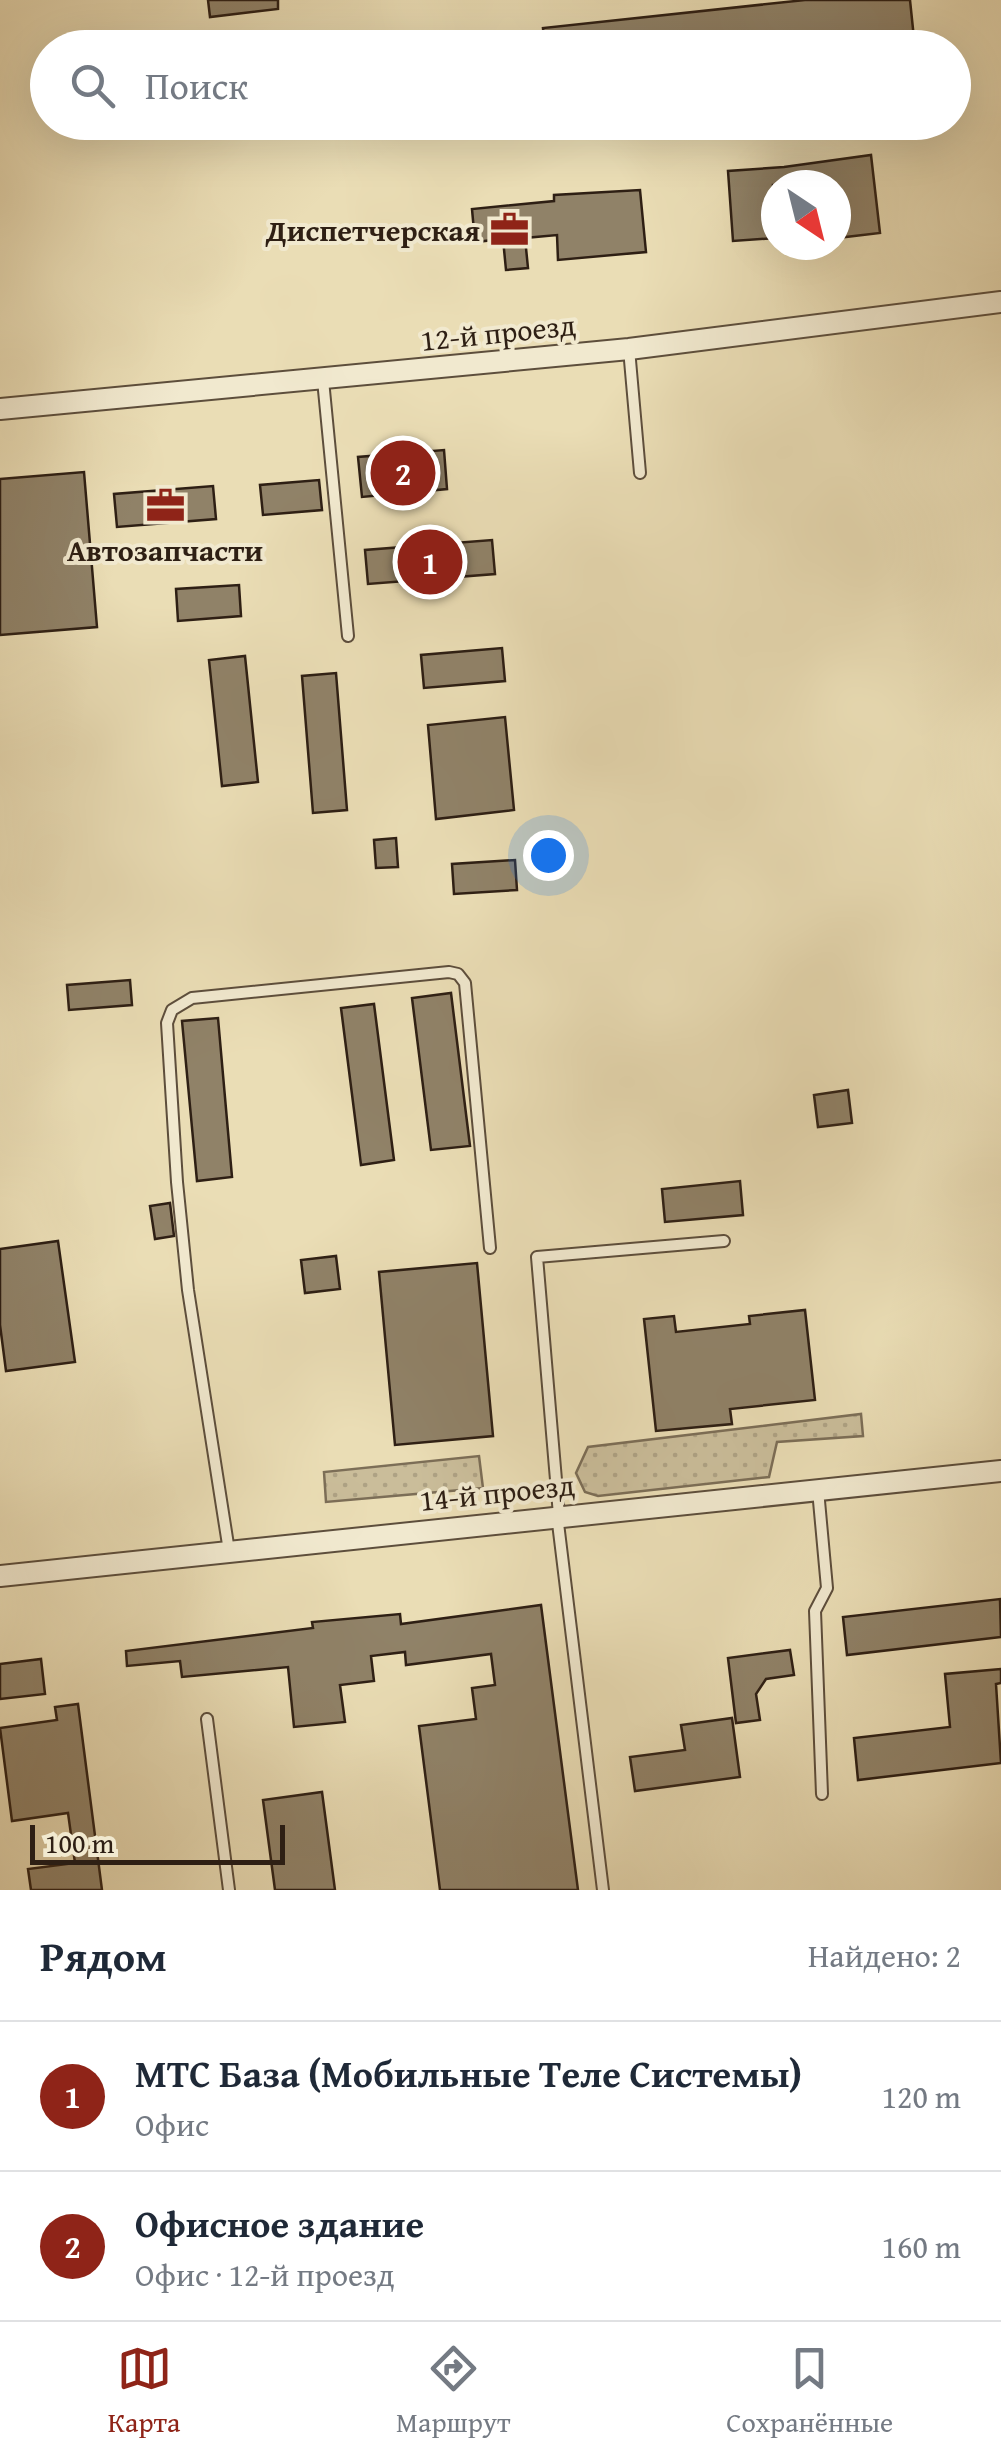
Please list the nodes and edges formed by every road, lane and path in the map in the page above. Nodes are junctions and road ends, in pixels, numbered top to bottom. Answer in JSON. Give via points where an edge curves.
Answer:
{"nodes":[{"id":1,"x":1001,"y":302,"type":"edge"},
{"id":2,"x":630,"y":349,"type":"junction"},
{"id":3,"x":323,"y":380,"type":"junction"},
{"id":4,"x":0,"y":409,"type":"edge"},
{"id":5,"x":640,"y":473,"type":"dead end"},
{"id":6,"x":348,"y":636,"type":"dead end"},
{"id":7,"x":724,"y":1241,"type":"dead end"},
{"id":8,"x":490,"y":1248,"type":"dead end"},
{"id":9,"x":1001,"y":1471,"type":"edge"},
{"id":10,"x":818,"y":1489,"type":"junction"},
{"id":11,"x":558,"y":1515,"type":"junction"},
{"id":12,"x":229,"y":1551,"type":"junction"},
{"id":13,"x":0,"y":1576,"type":"edge"},
{"id":14,"x":207,"y":1718,"type":"dead end"},
{"id":15,"x":822,"y":1794,"type":"dead end"},
{"id":16,"x":229,"y":1890,"type":"edge"},
{"id":17,"x":602,"y":1890,"type":"edge"}],
"edges":[{"from":1,"to":2,"type":"street","name":"12-й проезд"},
{"from":2,"to":3,"type":"street","name":"12-й проезд"},
{"from":2,"to":5,"type":"lane"},
{"from":3,"to":4,"type":"street","name":"12-й проезд"},
{"from":3,"to":6,"type":"lane"},
{"from":7,"to":11,"type":"lane","via":[[536,1257]]},
{"from":8,"to":12,"type":"lane","via":[[465,983],[458,974],[192,998],[172,1010],[167,1023],[184,1254]]},
{"from":9,"to":10,"type":"street","name":"14-й проезд"},
{"from":10,"to":11,"type":"street","name":"14-й проезд"},
{"from":10,"to":15,"type":"lane","via":[[827,1588],[815,1610]]},
{"from":11,"to":12,"type":"street","name":"14-й проезд"},
{"from":11,"to":17,"type":"lane"},
{"from":12,"to":13,"type":"street","name":"14-й проезд"},
{"from":14,"to":16,"type":"lane"}]}
